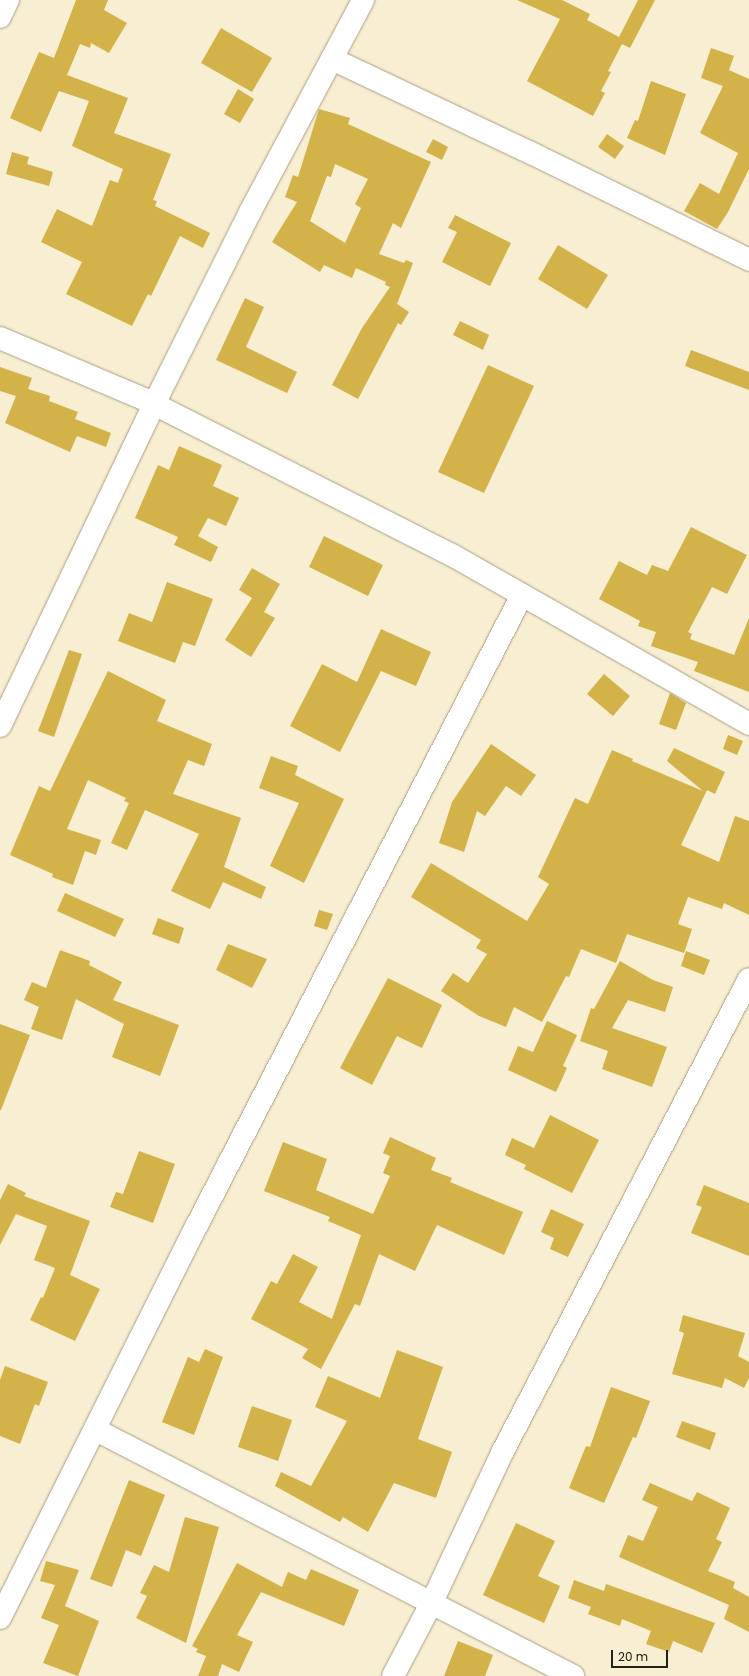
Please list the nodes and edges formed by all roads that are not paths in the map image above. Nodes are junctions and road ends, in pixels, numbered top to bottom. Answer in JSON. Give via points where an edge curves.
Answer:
{"nodes":[{"id":1,"x":8,"y":0,"type":"edge"},
{"id":2,"x":363,"y":0,"type":"edge"},
{"id":3,"x":0,"y":17,"type":"edge"},
{"id":4,"x":332,"y":59,"type":"junction"},
{"id":5,"x":749,"y":260,"type":"edge"},
{"id":6,"x":0,"y":338,"type":"edge"},
{"id":7,"x":154,"y":404,"type":"junction"},
{"id":8,"x":522,"y":595,"type":"junction"},
{"id":9,"x":749,"y":724,"type":"edge"},
{"id":10,"x":0,"y":726,"type":"edge"},
{"id":11,"x":749,"y":979,"type":"edge"},
{"id":12,"x":96,"y":1430,"type":"junction"},
{"id":13,"x":431,"y":1604,"type":"junction"},
{"id":14,"x":0,"y":1618,"type":"edge"},
{"id":15,"x":393,"y":1676,"type":"edge"},
{"id":16,"x":573,"y":1676,"type":"edge"}],
"edges":[{"from":1,"to":3,"type":"street"},
{"from":2,"to":4,"type":"street"},
{"from":4,"to":5,"type":"street"},
{"from":4,"to":7,"type":"street","via":[[250,212]]},
{"from":6,"to":7,"type":"street"},
{"from":7,"to":8,"type":"street","via":[[452,555]]},
{"from":7,"to":10,"type":"street"},
{"from":8,"to":9,"type":"street"},
{"from":8,"to":12,"type":"street","via":[[197,1225]]},
{"from":11,"to":13,"type":"street","via":[[504,1451]]},
{"from":12,"to":13,"type":"street"},
{"from":12,"to":14,"type":"street"},
{"from":13,"to":15,"type":"street"},
{"from":13,"to":16,"type":"street"}]}
